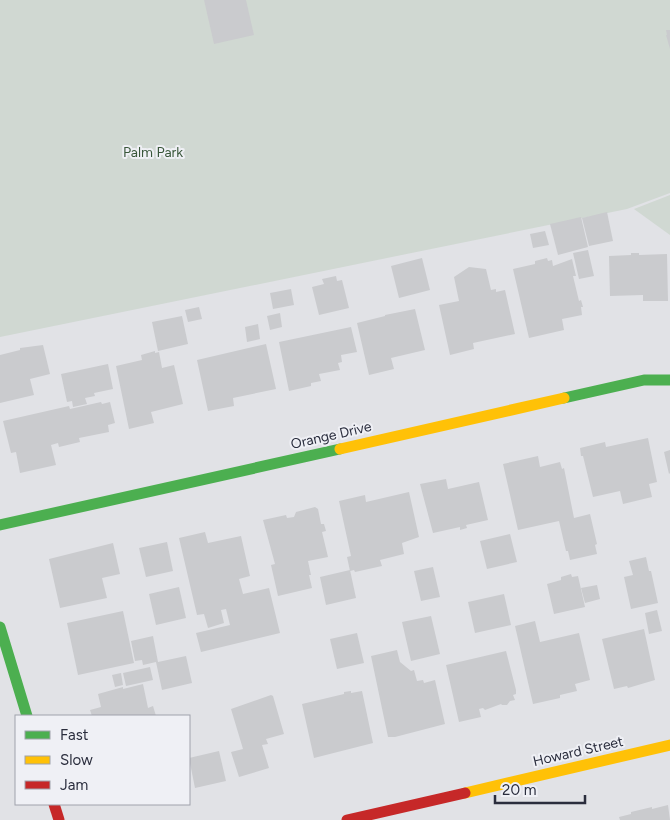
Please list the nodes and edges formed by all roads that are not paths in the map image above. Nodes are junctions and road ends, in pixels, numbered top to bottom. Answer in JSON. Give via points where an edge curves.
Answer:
{"nodes":[{"id":1,"x":670,"y":380,"type":"edge"},
{"id":2,"x":0,"y":525,"type":"edge"},
{"id":3,"x":0,"y":628,"type":"edge"},
{"id":4,"x":27,"y":715,"type":"edge"},
{"id":5,"x":670,"y":745,"type":"edge"},
{"id":6,"x":54,"y":805,"type":"edge"},
{"id":7,"x":59,"y":820,"type":"edge"},
{"id":8,"x":347,"y":820,"type":"edge"}],
"edges":[{"from":1,"to":2,"type":"street","name":"Orange Drive","via":[[644,380]]},
{"from":3,"to":4,"type":"street"},
{"from":5,"to":8,"type":"street","name":"Howard Street"},
{"from":6,"to":7,"type":"street"}]}
